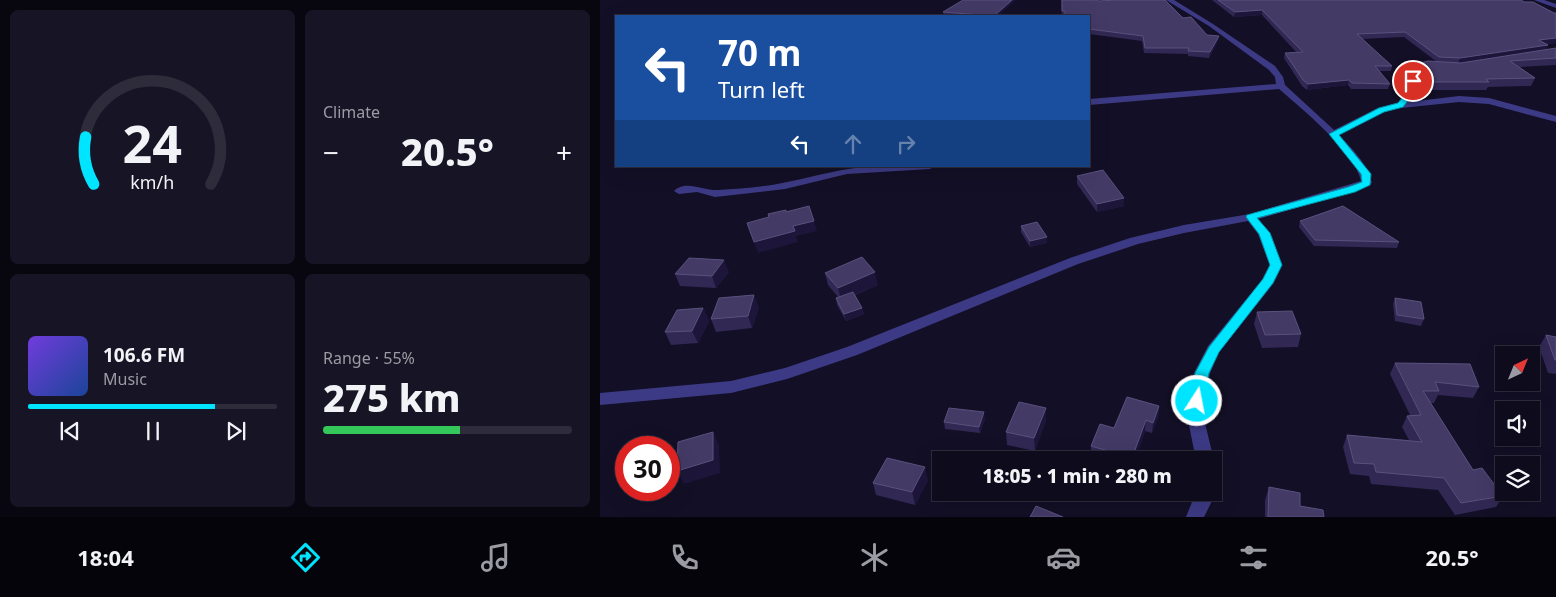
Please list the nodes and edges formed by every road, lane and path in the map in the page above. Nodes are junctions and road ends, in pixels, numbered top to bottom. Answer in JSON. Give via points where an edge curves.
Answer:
{"nodes":[{"id":1,"x":1169,"y":0,"type":"edge"},
{"id":2,"x":1540,"y":0,"type":"edge"},
{"id":3,"x":1556,"y":6,"type":"edge"},
{"id":4,"x":1442,"y":66,"type":"edge"},
{"id":5,"x":1281,"y":86,"type":"junction"},
{"id":6,"x":1090,"y":102,"type":"edge"},
{"id":7,"x":1401,"y":105,"type":"junction"},
{"id":8,"x":1556,"y":119,"type":"edge"},
{"id":9,"x":1334,"y":134,"type":"junction"},
{"id":10,"x":913,"y":167,"type":"edge"},
{"id":11,"x":679,"y":191,"type":"dead end"},
{"id":12,"x":1251,"y":217,"type":"junction"},
{"id":13,"x":600,"y":399,"type":"edge"},
{"id":14,"x":1203,"y":451,"type":"edge"},
{"id":15,"x":1203,"y":501,"type":"edge"},
{"id":16,"x":1195,"y":517,"type":"edge"}],
"edges":[{"from":1,"to":5,"type":"street","via":[[1272,68]]},
{"from":2,"to":3,"type":"street"},
{"from":4,"to":7,"type":"street","via":[[1426,65],[1400,70],[1413,81],[1410,93]]},
{"from":5,"to":6,"type":"street"},
{"from":5,"to":9,"type":"street"},
{"from":7,"to":8,"type":"street","via":[[1459,99],[1489,101]]},
{"from":7,"to":9,"type":"street","via":[[1382,110]]},
{"from":9,"to":12,"type":"street","via":[[1366,174],[1367,183]]},
{"from":10,"to":11,"type":"street","via":[[847,171],[785,186],[715,194],[697,189]]},
{"from":12,"to":13,"type":"street","via":[[1151,237],[1074,261],[852,351],[787,373],[731,387]]},
{"from":12,"to":14,"type":"street","via":[[1264,233],[1276,265],[1268,281],[1213,350],[1202,373],[1194,415]]},
{"from":15,"to":16,"type":"street"}]}
